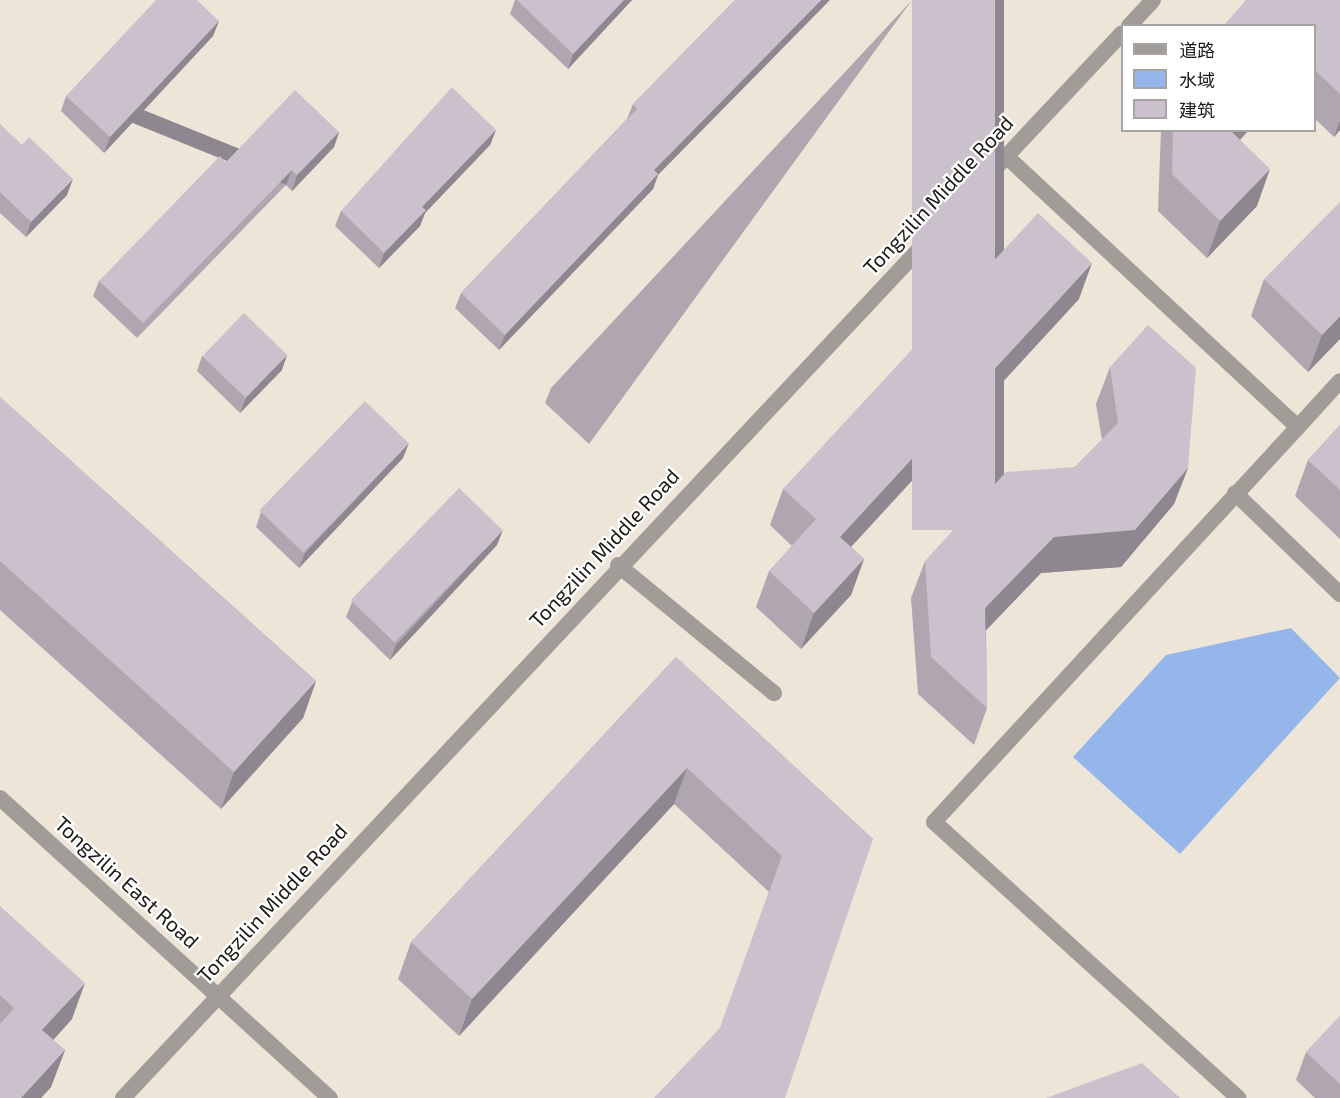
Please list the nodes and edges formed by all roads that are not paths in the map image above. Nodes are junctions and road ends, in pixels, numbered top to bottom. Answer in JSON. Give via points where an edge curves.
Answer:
{"nodes":[{"id":1,"x":1153,"y":0,"type":"edge"},
{"id":2,"x":1131,"y":24,"type":"edge"},
{"id":3,"x":1121,"y":34,"type":"edge"},
{"id":4,"x":1006,"y":156,"type":"junction"},
{"id":5,"x":1340,"y":381,"type":"edge"},
{"id":6,"x":1298,"y":426,"type":"junction"},
{"id":7,"x":1235,"y":493,"type":"junction"},
{"id":8,"x":618,"y":565,"type":"junction"},
{"id":9,"x":1340,"y":594,"type":"edge"},
{"id":10,"x":774,"y":693,"type":"dead end"},
{"id":11,"x":0,"y":798,"type":"edge"},
{"id":12,"x":217,"y":994,"type":"junction"},
{"id":13,"x":123,"y":1098,"type":"edge"},
{"id":14,"x":330,"y":1098,"type":"edge"},
{"id":15,"x":1238,"y":1098,"type":"edge"}],
"edges":[{"from":1,"to":2,"type":"street"},
{"from":3,"to":4,"type":"street","name":"Tongzilin Middle Road"},
{"from":4,"to":6,"type":"street"},
{"from":4,"to":8,"type":"street","name":"Tongzilin Middle Road"},
{"from":5,"to":6,"type":"street"},
{"from":6,"to":7,"type":"street"},
{"from":7,"to":9,"type":"street"},
{"from":7,"to":15,"type":"street","via":[[934,822]]},
{"from":8,"to":10,"type":"street"},
{"from":8,"to":12,"type":"street","name":"Tongzilin Middle Road"},
{"from":11,"to":12,"type":"street","name":"Tongzilin East Road"},
{"from":12,"to":13,"type":"street","name":"Tongzilin Middle Road"},
{"from":12,"to":14,"type":"street","name":"Tongzilin East Road"}]}
